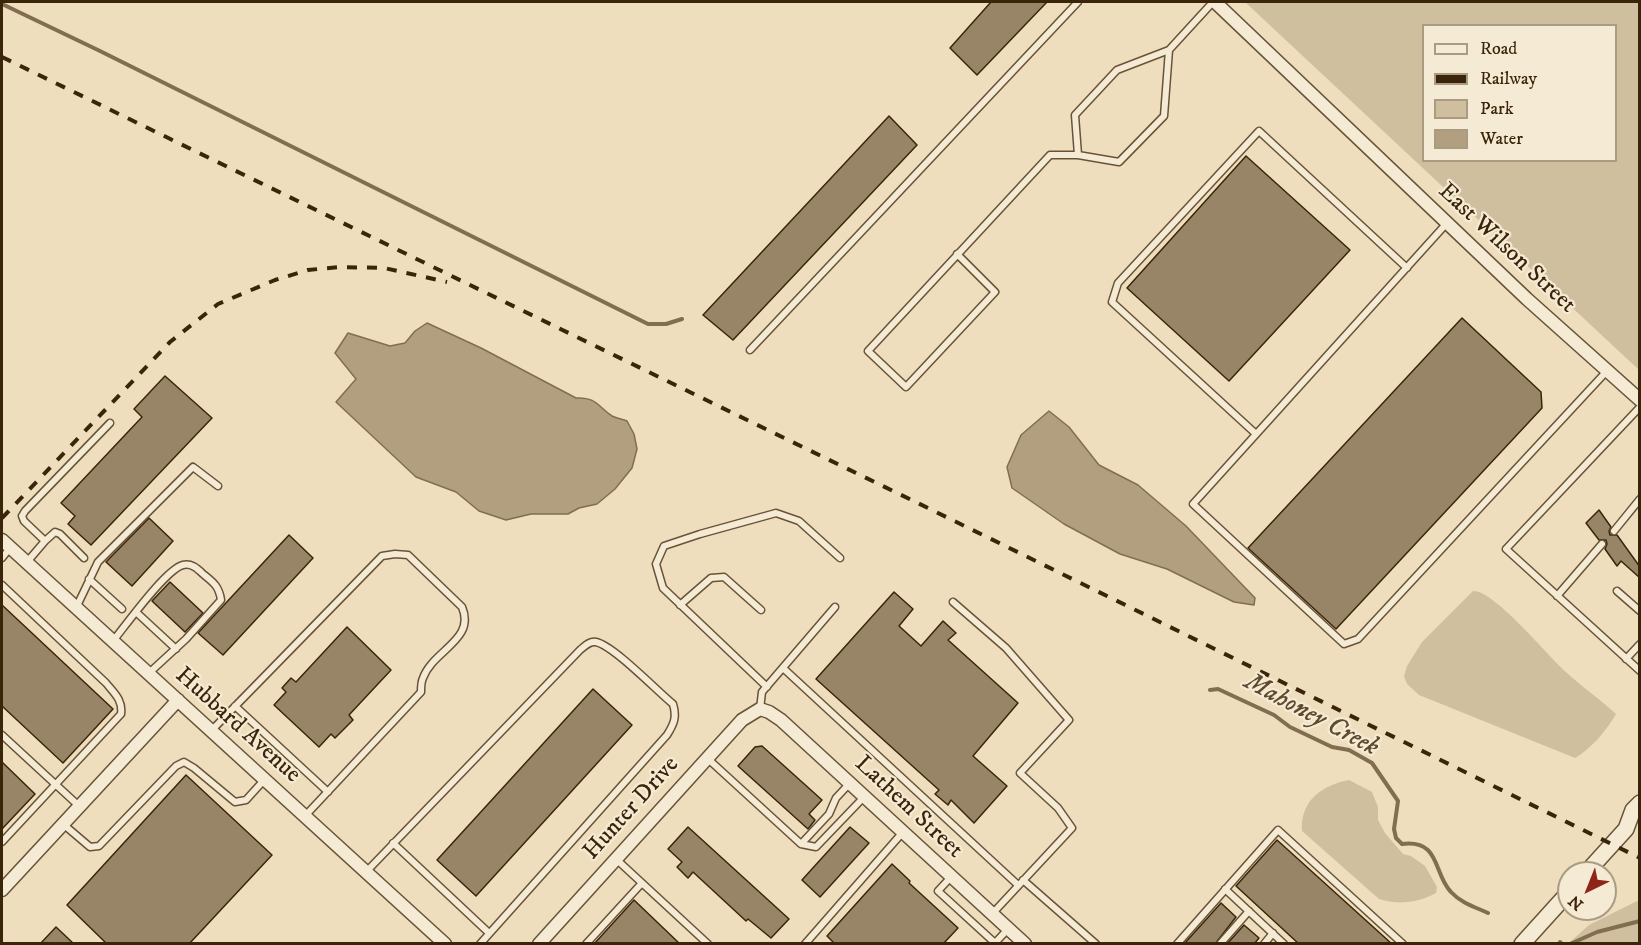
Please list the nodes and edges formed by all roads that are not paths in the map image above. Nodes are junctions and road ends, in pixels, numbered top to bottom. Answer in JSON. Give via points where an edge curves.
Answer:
{"nodes":[{"id":1,"x":1078,"y":2,"type":"edge"},
{"id":2,"x":1214,"y":2,"type":"edge"},
{"id":3,"x":1169,"y":50,"type":"junction"},
{"id":4,"x":1078,"y":155,"type":"junction"},
{"id":5,"x":1447,"y":223,"type":"junction"},
{"id":6,"x":957,"y":254,"type":"junction"},
{"id":7,"x":1407,"y":268,"type":"junction"},
{"id":8,"x":750,"y":350,"type":"dead end"},
{"id":9,"x":1606,"y":372,"type":"junction"},
{"id":10,"x":1640,"y":400,"type":"edge"},
{"id":11,"x":1640,"y":407,"type":"edge"},
{"id":12,"x":110,"y":423,"type":"dead end"},
{"id":13,"x":1256,"y":434,"type":"junction"},
{"id":14,"x":218,"y":486,"type":"dead end"},
{"id":15,"x":1640,"y":499,"type":"edge"},
{"id":16,"x":1614,"y":531,"type":"dead end"},
{"id":17,"x":45,"y":541,"type":"junction"},
{"id":18,"x":1602,"y":544,"type":"dead end"},
{"id":19,"x":4,"y":549,"type":"edge"},
{"id":20,"x":84,"y":558,"type":"dead end"},
{"id":21,"x":840,"y":558,"type":"dead end"},
{"id":22,"x":26,"y":563,"type":"junction"},
{"id":23,"x":89,"y":579,"type":"junction"},
{"id":24,"x":2,"y":585,"type":"edge"},
{"id":25,"x":1617,"y":591,"type":"dead end"},
{"id":26,"x":1557,"y":596,"type":"junction"},
{"id":27,"x":953,"y":602,"type":"dead end"},
{"id":28,"x":680,"y":605,"type":"junction"},
{"id":29,"x":76,"y":608,"type":"junction"},
{"id":30,"x":835,"y":608,"type":"dead end"},
{"id":31,"x":122,"y":609,"type":"dead end"},
{"id":32,"x":762,"y":610,"type":"dead end"},
{"id":33,"x":1640,"y":611,"type":"edge"},
{"id":34,"x":136,"y":612,"type":"junction"},
{"id":35,"x":113,"y":641,"type":"junction"},
{"id":36,"x":1640,"y":644,"type":"edge"},
{"id":37,"x":176,"y":649,"type":"junction"},
{"id":38,"x":1626,"y":659,"type":"junction"},
{"id":39,"x":783,"y":668,"type":"junction"},
{"id":40,"x":1640,"y":671,"type":"edge"},
{"id":41,"x":148,"y":674,"type":"junction"},
{"id":42,"x":767,"y":687,"type":"junction"},
{"id":43,"x":178,"y":700,"type":"junction"},
{"id":44,"x":235,"y":706,"type":"junction"},
{"id":45,"x":760,"y":709,"type":"junction"},
{"id":46,"x":211,"y":731,"type":"junction"},
{"id":47,"x":2,"y":735,"type":"edge"},
{"id":48,"x":707,"y":758,"type":"junction"},
{"id":49,"x":265,"y":779,"type":"junction"},
{"id":50,"x":850,"y":783,"type":"junction"},
{"id":51,"x":55,"y":784,"type":"junction"},
{"id":52,"x":328,"y":792,"type":"junction"},
{"id":53,"x":865,"y":796,"type":"junction"},
{"id":54,"x":1640,"y":803,"type":"edge"},
{"id":55,"x":79,"y":806,"type":"junction"},
{"id":56,"x":305,"y":816,"type":"junction"},
{"id":57,"x":63,"y":824,"type":"junction"},
{"id":58,"x":1633,"y":826,"type":"edge"},
{"id":59,"x":903,"y":832,"type":"junction"},
{"id":60,"x":2,"y":842,"type":"edge"},
{"id":61,"x":393,"y":843,"type":"junction"},
{"id":62,"x":801,"y":844,"type":"junction"},
{"id":63,"x":615,"y":858,"type":"junction"},
{"id":64,"x":1598,"y":861,"type":"edge"},
{"id":65,"x":366,"y":872,"type":"junction"},
{"id":66,"x":951,"y":876,"type":"junction"},
{"id":67,"x":1020,"y":882,"type":"junction"},
{"id":68,"x":642,"y":883,"type":"junction"},
{"id":69,"x":2,"y":888,"type":"edge"},
{"id":70,"x":1225,"y":890,"type":"junction"},
{"id":71,"x":1557,"y":905,"type":"edge"},
{"id":72,"x":1249,"y":911,"type":"junction"},
{"id":73,"x":992,"y":914,"type":"junction"},
{"id":74,"x":1008,"y":928,"type":"junction"},
{"id":75,"x":489,"y":933,"type":"junction"},
{"id":76,"x":1273,"y":933,"type":"junction"},
{"id":77,"x":995,"y":943,"type":"edge"},
{"id":78,"x":445,"y":944,"type":"edge"},
{"id":79,"x":480,"y":944,"type":"edge"},
{"id":80,"x":539,"y":944,"type":"edge"},
{"id":81,"x":586,"y":944,"type":"edge"},
{"id":82,"x":708,"y":944,"type":"edge"},
{"id":83,"x":805,"y":944,"type":"edge"},
{"id":84,"x":1024,"y":944,"type":"edge"},
{"id":85,"x":1096,"y":944,"type":"edge"},
{"id":86,"x":1176,"y":944,"type":"edge"},
{"id":87,"x":1220,"y":944,"type":"edge"},
{"id":88,"x":1264,"y":944,"type":"edge"},
{"id":89,"x":1284,"y":944,"type":"edge"},
{"id":90,"x":1403,"y":944,"type":"edge"},
{"id":91,"x":1522,"y":944,"type":"edge"}],
"edges":[{"from":1,"to":8,"type":"lane"},
{"from":2,"to":3,"type":"lane"},
{"from":2,"to":5,"type":"street","name":"East Wilson Street"},
{"from":3,"to":4,"type":"lane","via":[[1117,70],[1074,115]]},
{"from":3,"to":4,"type":"lane","via":[[1164,116],[1119,162]]},
{"from":4,"to":6,"type":"lane","via":[[1050,154]]},
{"from":5,"to":7,"type":"lane"},
{"from":5,"to":9,"type":"street","name":"East Wilson Street"},
{"from":6,"to":6,"type":"lane","via":[[868,351],[906,387],[995,292]]},
{"from":7,"to":13,"type":"lane"},
{"from":7,"to":13,"type":"lane","via":[[1259,130],[1118,283],[1112,302]]},
{"from":9,"to":10,"type":"street","name":"East Wilson Street"},
{"from":9,"to":13,"type":"lane","via":[[1358,639],[1344,644],[1192,504]]},
{"from":11,"to":26,"type":"lane","via":[[1506,549]]},
{"from":12,"to":17,"type":"lane","via":[[22,516]]},
{"from":14,"to":23,"type":"lane","via":[[193,467],[98,562]]},
{"from":15,"to":16,"type":"lane"},
{"from":17,"to":20,"type":"lane","via":[[55,532],[60,534]]},
{"from":17,"to":22,"type":"lane"},
{"from":18,"to":26,"type":"lane"},
{"from":19,"to":22,"type":"street","name":"Hubbard Avenue"},
{"from":21,"to":28,"type":"lane","via":[[799,521],[776,513],[700,534],[664,546],[656,564],[663,588]]},
{"from":22,"to":29,"type":"street","name":"Hubbard Avenue"},
{"from":23,"to":29,"type":"lane"},
{"from":23,"to":31,"type":"lane"},
{"from":24,"to":51,"type":"lane","via":[[119,699],[121,714]]},
{"from":25,"to":33,"type":"lane"},
{"from":26,"to":38,"type":"lane"},
{"from":27,"to":67,"type":"lane","via":[[1006,648],[1069,720],[1020,773],[1058,808],[1072,828]]},
{"from":28,"to":32,"type":"lane","via":[[711,578],[724,577]]},
{"from":28,"to":42,"type":"lane"},
{"from":29,"to":35,"type":"street","name":"Hubbard Avenue"},
{"from":30,"to":39,"type":"lane"},
{"from":34,"to":35,"type":"lane"},
{"from":34,"to":37,"type":"lane"},
{"from":34,"to":37,"type":"lane","via":[[167,575],[185,564],[195,566],[219,588],[219,603]]},
{"from":35,"to":41,"type":"street","name":"Hubbard Avenue"},
{"from":36,"to":38,"type":"lane"},
{"from":37,"to":41,"type":"lane"},
{"from":38,"to":40,"type":"lane"},
{"from":39,"to":42,"type":"lane"},
{"from":39,"to":67,"type":"lane"},
{"from":41,"to":43,"type":"street","name":"Hubbard Avenue"},
{"from":42,"to":45,"type":"lane","via":[[762,692]]},
{"from":43,"to":46,"type":"street","name":"Hubbard Avenue"},
{"from":43,"to":55,"type":"street"},
{"from":44,"to":46,"type":"lane"},
{"from":44,"to":52,"type":"lane"},
{"from":44,"to":52,"type":"lane","via":[[382,556],[408,555],[462,607],[466,618],[463,631],[430,666],[421,692]]},
{"from":45,"to":48,"type":"street","name":"Hunter Drive","via":[[742,720]]},
{"from":45,"to":50,"type":"street","name":"Lathem Street","via":[[781,720]]},
{"from":46,"to":49,"type":"street","name":"Hubbard Avenue"},
{"from":47,"to":51,"type":"lane"},
{"from":48,"to":62,"type":"lane"},
{"from":48,"to":63,"type":"street","name":"Hunter Drive"},
{"from":49,"to":56,"type":"street","name":"Hubbard Avenue"},
{"from":49,"to":57,"type":"lane","via":[[246,800],[235,802],[184,762],[99,846],[90,847]]},
{"from":50,"to":53,"type":"street","name":"Lathem Street"},
{"from":50,"to":62,"type":"lane","via":[[836,798],[829,814]]},
{"from":51,"to":55,"type":"lane"},
{"from":51,"to":60,"type":"lane"},
{"from":52,"to":56,"type":"lane"},
{"from":53,"to":59,"type":"street","name":"Lathem Street"},
{"from":53,"to":62,"type":"lane","via":[[816,847]]},
{"from":54,"to":58,"type":"street","via":[[1633,810]]},
{"from":55,"to":57,"type":"street"},
{"from":56,"to":65,"type":"street","name":"Hubbard Avenue"},
{"from":57,"to":69,"type":"street"},
{"from":58,"to":64,"type":"street"},
{"from":59,"to":66,"type":"street","name":"Lathem Street"},
{"from":59,"to":83,"type":"lane"},
{"from":61,"to":65,"type":"lane"},
{"from":61,"to":75,"type":"lane"},
{"from":61,"to":75,"type":"lane","via":[[588,643],[596,642],[610,649],[673,704],[676,714],[667,735]]},
{"from":63,"to":68,"type":"lane"},
{"from":63,"to":80,"type":"street","name":"Hunter Drive"},
{"from":65,"to":78,"type":"street","name":"Hubbard Avenue"},
{"from":66,"to":73,"type":"street","name":"Lathem Street"},
{"from":66,"to":77,"type":"lane","via":[[938,891]]},
{"from":67,"to":73,"type":"lane"},
{"from":67,"to":85,"type":"lane"},
{"from":68,"to":81,"type":"lane"},
{"from":68,"to":82,"type":"lane"},
{"from":70,"to":72,"type":"lane"},
{"from":70,"to":86,"type":"lane"},
{"from":70,"to":90,"type":"lane","via":[[1278,830]]},
{"from":71,"to":91,"type":"street"},
{"from":72,"to":76,"type":"lane"},
{"from":72,"to":87,"type":"lane"},
{"from":73,"to":74,"type":"street","name":"Lathem Street"},
{"from":74,"to":77,"type":"lane"},
{"from":74,"to":84,"type":"street","name":"Lathem Street"},
{"from":75,"to":79,"type":"lane"},
{"from":76,"to":88,"type":"lane"},
{"from":76,"to":89,"type":"lane"}]}
